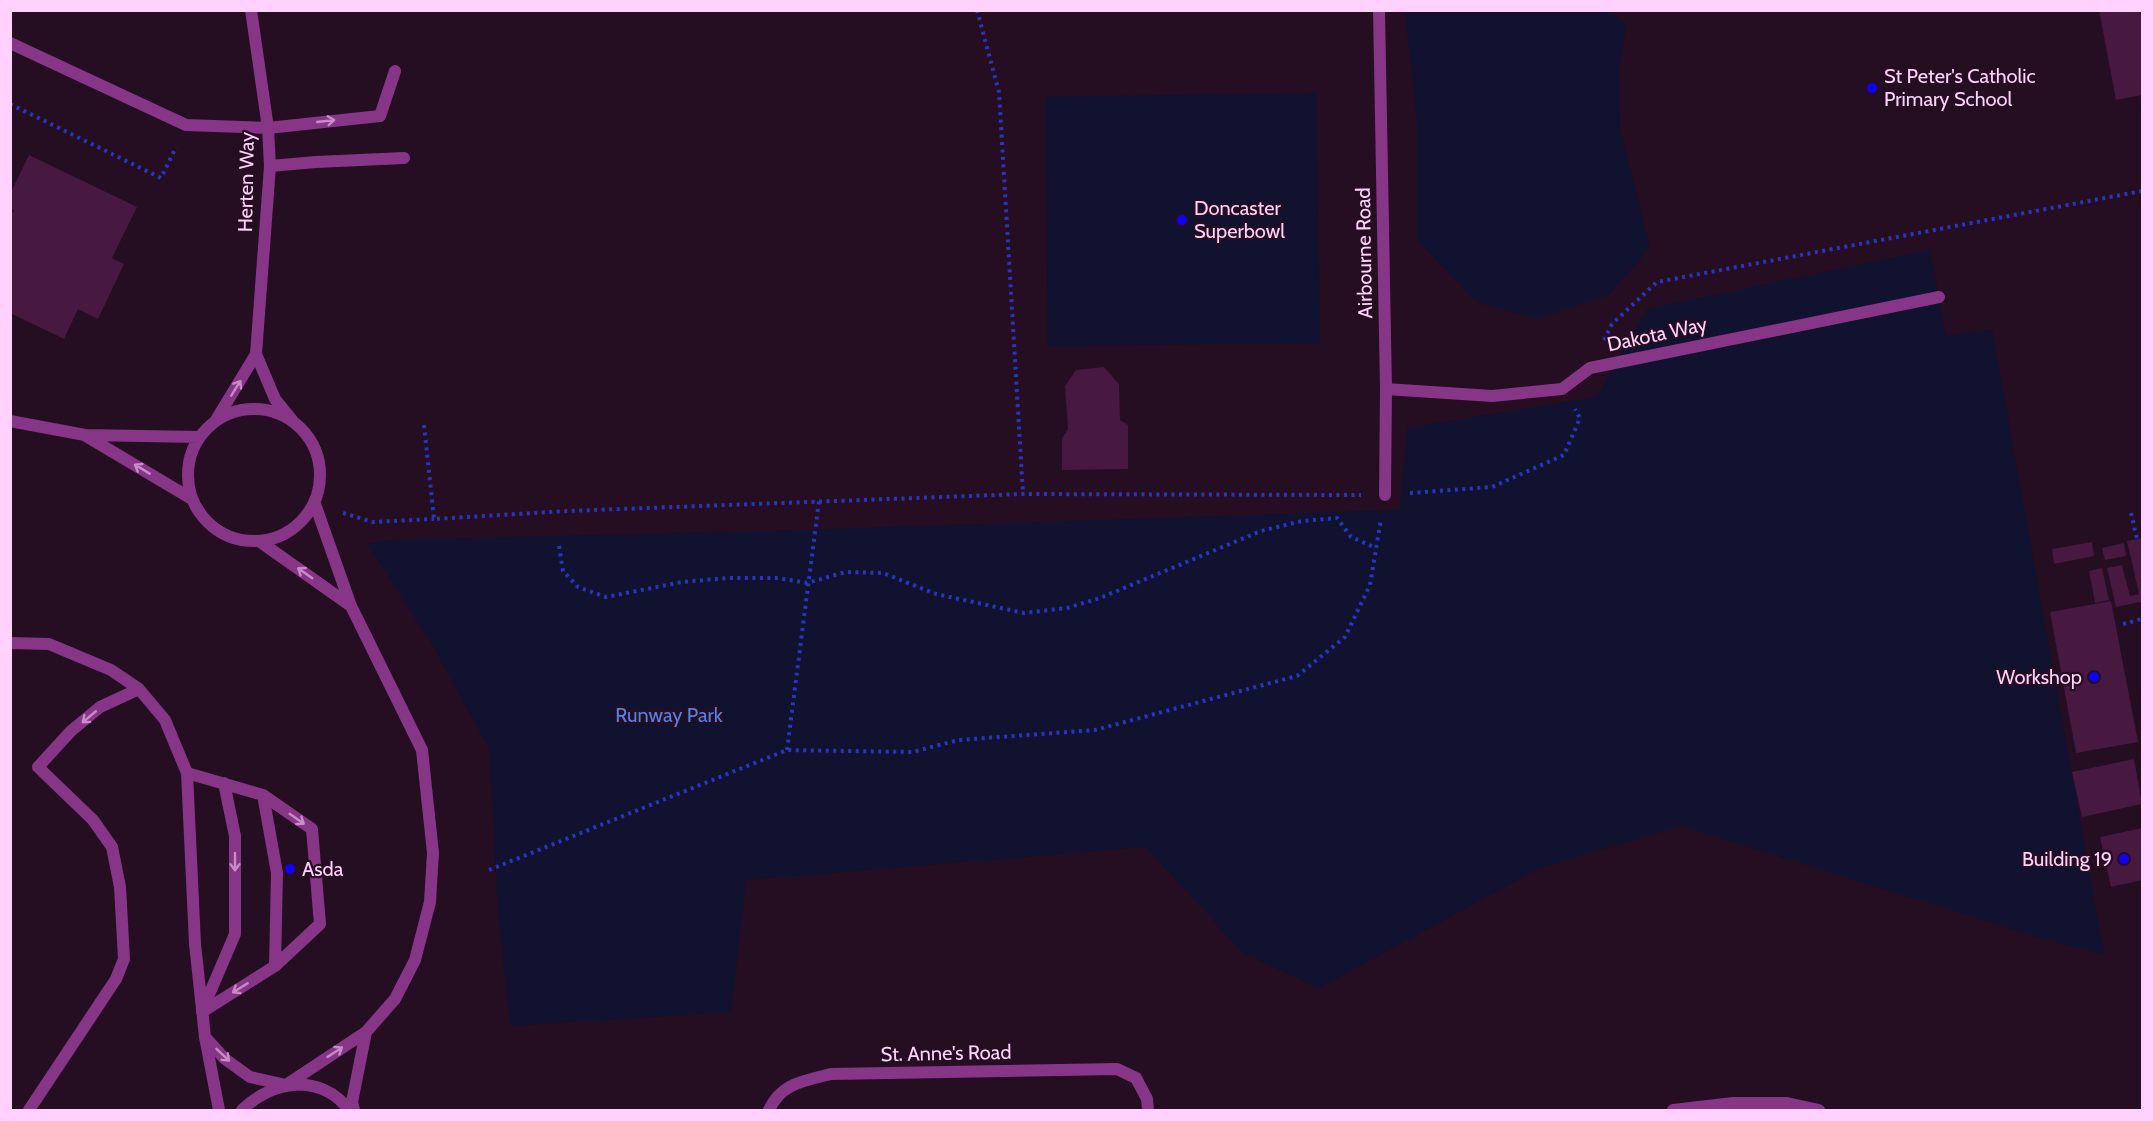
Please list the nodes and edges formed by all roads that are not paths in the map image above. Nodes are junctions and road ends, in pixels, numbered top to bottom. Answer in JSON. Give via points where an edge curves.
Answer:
{"nodes":[{"id":1,"x":251,"y":10,"type":"edge"},
{"id":2,"x":1379,"y":10,"type":"edge"},
{"id":3,"x":10,"y":42,"type":"edge"},
{"id":4,"x":395,"y":70,"type":"dead end"},
{"id":5,"x":268,"y":128,"type":"junction"},
{"id":6,"x":404,"y":159,"type":"dead end"},
{"id":7,"x":270,"y":166,"type":"junction"},
{"id":8,"x":1938,"y":297,"type":"dead end"},
{"id":9,"x":256,"y":354,"type":"junction"},
{"id":10,"x":1386,"y":389,"type":"junction"},
{"id":11,"x":292,"y":420,"type":"junction"},
{"id":12,"x":10,"y":421,"type":"edge"},
{"id":13,"x":215,"y":421,"type":"junction"},
{"id":14,"x":85,"y":435,"type":"junction"},
{"id":15,"x":199,"y":437,"type":"junction"},
{"id":16,"x":1385,"y":495,"type":"road end"},
{"id":17,"x":192,"y":499,"type":"junction"},
{"id":18,"x":315,"y":504,"type":"junction"},
{"id":19,"x":259,"y":541,"type":"junction"},
{"id":20,"x":351,"y":606,"type":"junction"},
{"id":21,"x":10,"y":644,"type":"edge"},
{"id":22,"x":139,"y":689,"type":"junction"},
{"id":23,"x":187,"y":773,"type":"junction"},
{"id":24,"x":224,"y":783,"type":"junction"},
{"id":25,"x":263,"y":795,"type":"junction"},
{"id":26,"x":275,"y":966,"type":"junction"},
{"id":27,"x":202,"y":1012,"type":"junction"},
{"id":28,"x":366,"y":1032,"type":"junction"},
{"id":29,"x":204,"y":1037,"type":"junction"},
{"id":30,"x":286,"y":1085,"type":"junction"},
{"id":31,"x":29,"y":1110,"type":"edge"},
{"id":32,"x":219,"y":1110,"type":"edge"},
{"id":33,"x":242,"y":1110,"type":"edge"},
{"id":34,"x":349,"y":1110,"type":"edge"},
{"id":35,"x":354,"y":1110,"type":"edge"},
{"id":36,"x":769,"y":1110,"type":"edge"},
{"id":37,"x":1148,"y":1110,"type":"edge"},
{"id":38,"x":1678,"y":1110,"type":"edge"},
{"id":39,"x":1819,"y":1110,"type":"edge"}],
"edges":[{"from":1,"to":5,"type":"street","name":"Herten Way"},
{"from":2,"to":10,"type":"street","name":"Airbourne Road"},
{"from":3,"to":5,"type":"street","via":[[186,125]]},
{"from":5,"to":4,"type":"street","one_way":true,"via":[[380,116]]},
{"from":5,"to":7,"type":"street","name":"Herten Way"},
{"from":6,"to":7,"type":"street"},
{"from":7,"to":9,"type":"street","name":"Herten Way"},
{"from":8,"to":10,"type":"street","name":"Dakota Way","via":[[1590,368],[1562,389],[1492,396]]},
{"from":9,"to":11,"type":"street","name":"Herten Way","via":[[275,399]]},
{"from":13,"to":9,"type":"street","name":"Herten Way","one_way":true},
{"from":10,"to":16,"type":"street","name":"Airbourne Road"},
{"from":11,"to":13,"type":"street","via":[[259,409],[236,411]]},
{"from":11,"to":18,"type":"street","via":[[318,453],[321,476]]},
{"from":12,"to":14,"type":"street"},
{"from":13,"to":15,"type":"street"},
{"from":14,"to":15,"type":"street"},
{"from":17,"to":14,"type":"street","one_way":true},
{"from":15,"to":17,"type":"street","via":[[187,477]]},
{"from":17,"to":19,"type":"street","via":[[215,528],[236,538]]},
{"from":18,"to":19,"type":"street","via":[[296,527],[276,538]]},
{"from":18,"to":20,"type":"street"},
{"from":20,"to":19,"type":"street","one_way":true},
{"from":20,"to":28,"type":"street","via":[[422,750],[433,853],[430,902],[415,960],[395,999]]},
{"from":21,"to":22,"type":"street","via":[[49,644],[111,670]]},
{"from":22,"to":23,"type":"street","via":[[165,720]]},
{"from":22,"to":31,"type":"street","one_way":true,"via":[[100,707],[38,767],[93,820],[112,848],[120,887],[124,959],[116,979]]},
{"from":23,"to":24,"type":"street"},
{"from":23,"to":27,"type":"street","via":[[194,933]]},
{"from":24,"to":25,"type":"street"},
{"from":24,"to":27,"type":"street","one_way":true,"via":[[235,836],[235,934]]},
{"from":25,"to":26,"type":"street","via":[[277,873]]},
{"from":25,"to":26,"type":"street","one_way":true,"via":[[312,830],[320,924]]},
{"from":26,"to":27,"type":"street","one_way":true},
{"from":27,"to":29,"type":"street"},
{"from":30,"to":28,"type":"street","one_way":true},
{"from":28,"to":35,"type":"street","via":[[352,1102]]},
{"from":29,"to":30,"type":"street","one_way":true,"via":[[250,1077]]},
{"from":29,"to":32,"type":"street"},
{"from":30,"to":33,"type":"street","via":[[260,1094]]},
{"from":30,"to":34,"type":"street","via":[[310,1086],[333,1095]]},
{"from":36,"to":37,"type":"street","name":"St. Anne's Road","via":[[774,1098],[795,1083],[831,1074],[1117,1069],[1136,1078]]},
{"from":38,"to":39,"type":"street","via":[[1744,1103],[1787,1103]]}]}
